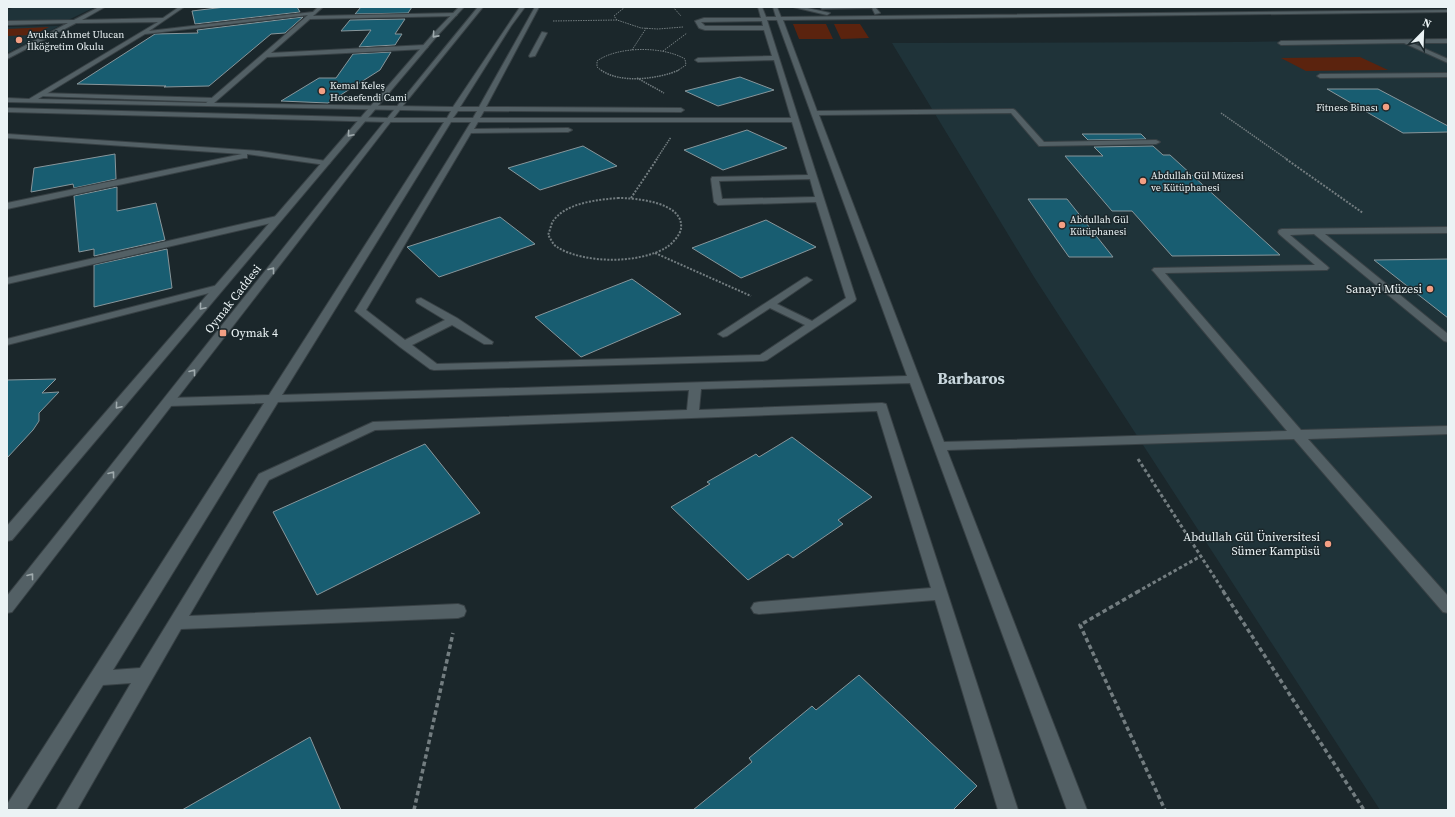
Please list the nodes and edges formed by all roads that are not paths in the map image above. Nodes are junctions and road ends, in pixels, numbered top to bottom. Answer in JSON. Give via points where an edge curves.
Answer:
{"nodes":[{"id":1,"x":103,"y":7,"type":"edge"},
{"id":2,"x":182,"y":7,"type":"edge"},
{"id":3,"x":321,"y":7,"type":"edge"},
{"id":4,"x":425,"y":7,"type":"edge"},
{"id":5,"x":481,"y":7,"type":"edge"},
{"id":6,"x":523,"y":7,"type":"edge"},
{"id":7,"x":537,"y":7,"type":"edge"},
{"id":8,"x":760,"y":7,"type":"edge"},
{"id":9,"x":775,"y":7,"type":"edge"},
{"id":10,"x":795,"y":7,"type":"edge"},
{"id":11,"x":1182,"y":7,"type":"edge"},
{"id":12,"x":1400,"y":7,"type":"edge"},
{"id":13,"x":822,"y":8,"type":"edge"},
{"id":14,"x":1215,"y":8,"type":"edge"},
{"id":15,"x":1350,"y":8,"type":"edge"},
{"id":16,"x":458,"y":10,"type":"edge"},
{"id":17,"x":1188,"y":10,"type":"junction"},
{"id":18,"x":1448,"y":11,"type":"edge"},
{"id":19,"x":314,"y":13,"type":"junction"},
{"id":20,"x":877,"y":13,"type":"junction"},
{"id":21,"x":419,"y":15,"type":"junction"},
{"id":22,"x":307,"y":18,"type":"junction"},
{"id":23,"x":763,"y":19,"type":"junction"},
{"id":24,"x":780,"y":19,"type":"junction"},
{"id":25,"x":164,"y":20,"type":"junction"},
{"id":26,"x":75,"y":21,"type":"junction"},
{"id":27,"x":7,"y":23,"type":"edge"},
{"id":28,"x":766,"y":28,"type":"junction"},
{"id":29,"x":142,"y":33,"type":"junction"},
{"id":30,"x":544,"y":33,"type":"dead end"},
{"id":31,"x":1448,"y":41,"type":"edge"},
{"id":32,"x":1403,"y":42,"type":"junction"},
{"id":33,"x":1281,"y":43,"type":"dead end"},
{"id":34,"x":531,"y":44,"type":"dead end"},
{"id":35,"x":538,"y":44,"type":"junction"},
{"id":36,"x":425,"y":47,"type":"junction"},
{"id":37,"x":265,"y":55,"type":"junction"},
{"id":38,"x":532,"y":56,"type":"dead end"},
{"id":39,"x":7,"y":57,"type":"edge"},
{"id":40,"x":776,"y":58,"type":"junction"},
{"id":41,"x":698,"y":60,"type":"dead end"},
{"id":42,"x":1448,"y":61,"type":"edge"},
{"id":43,"x":1448,"y":75,"type":"edge"},
{"id":44,"x":1320,"y":76,"type":"dead end"},
{"id":45,"x":40,"y":95,"type":"junction"},
{"id":46,"x":7,"y":100,"type":"edge"},
{"id":47,"x":31,"y":100,"type":"junction"},
{"id":48,"x":213,"y":100,"type":"junction"},
{"id":49,"x":207,"y":105,"type":"junction"},
{"id":50,"x":372,"y":109,"type":"junction"},
{"id":51,"x":7,"y":110,"type":"edge"},
{"id":52,"x":397,"y":110,"type":"junction"},
{"id":53,"x":455,"y":110,"type":"junction"},
{"id":54,"x":481,"y":110,"type":"junction"},
{"id":55,"x":637,"y":110,"type":"junction"},
{"id":56,"x":681,"y":110,"type":"dead end"},
{"id":57,"x":815,"y":113,"type":"junction"},
{"id":58,"x":364,"y":119,"type":"junction"},
{"id":59,"x":449,"y":119,"type":"junction"},
{"id":60,"x":476,"y":119,"type":"junction"},
{"id":61,"x":634,"y":119,"type":"junction"},
{"id":62,"x":389,"y":120,"type":"junction"},
{"id":63,"x":796,"y":120,"type":"junction"},
{"id":64,"x":568,"y":130,"type":"dead end"},
{"id":65,"x":469,"y":131,"type":"junction"},
{"id":66,"x":7,"y":136,"type":"edge"},
{"id":67,"x":1156,"y":142,"type":"dead end"},
{"id":68,"x":259,"y":153,"type":"junction"},
{"id":69,"x":326,"y":163,"type":"junction"},
{"id":70,"x":813,"y":177,"type":"junction"},
{"id":71,"x":820,"y":199,"type":"junction"},
{"id":72,"x":7,"y":206,"type":"edge"},
{"id":73,"x":277,"y":220,"type":"junction"},
{"id":74,"x":1448,"y":230,"type":"edge"},
{"id":75,"x":1316,"y":232,"type":"junction"},
{"id":76,"x":807,"y":280,"type":"dead end"},
{"id":77,"x":7,"y":281,"type":"edge"},
{"id":78,"x":218,"y":288,"type":"junction"},
{"id":79,"x":422,"y":301,"type":"dead end"},
{"id":80,"x":769,"y":304,"type":"junction"},
{"id":81,"x":453,"y":320,"type":"junction"},
{"id":82,"x":812,"y":325,"type":"junction"},
{"id":83,"x":723,"y":334,"type":"dead end"},
{"id":84,"x":1448,"y":339,"type":"edge"},
{"id":85,"x":7,"y":342,"type":"edge"},
{"id":86,"x":488,"y":342,"type":"dead end"},
{"id":87,"x":404,"y":345,"type":"junction"},
{"id":88,"x":914,"y":379,"type":"junction"},
{"id":89,"x":695,"y":385,"type":"junction"},
{"id":90,"x":274,"y":399,"type":"junction"},
{"id":91,"x":169,"y":402,"type":"junction"},
{"id":92,"x":693,"y":414,"type":"junction"},
{"id":93,"x":1448,"y":430,"type":"edge"},
{"id":94,"x":1297,"y":434,"type":"junction"},
{"id":95,"x":938,"y":446,"type":"junction"},
{"id":96,"x":7,"y":536,"type":"edge"},
{"id":97,"x":940,"y":593,"type":"junction"},
{"id":98,"x":7,"y":607,"type":"edge"},
{"id":99,"x":1448,"y":607,"type":"edge"},
{"id":100,"x":759,"y":608,"type":"dead end"},
{"id":101,"x":458,"y":611,"type":"road end"},
{"id":102,"x":176,"y":623,"type":"junction"},
{"id":103,"x":144,"y":675,"type":"junction"},
{"id":104,"x":98,"y":678,"type":"junction"},
{"id":105,"x":15,"y":810,"type":"edge"},
{"id":106,"x":66,"y":810,"type":"edge"},
{"id":107,"x":1008,"y":810,"type":"edge"},
{"id":108,"x":1077,"y":810,"type":"edge"}],
"edges":[{"from":1,"to":26,"type":"street"},
{"from":2,"to":25,"type":"street"},
{"from":3,"to":19,"type":"street"},
{"from":4,"to":21,"type":"street"},
{"from":5,"to":52,"type":"street","name":"Oymak Caddesi"},
{"from":6,"to":53,"type":"street"},
{"from":7,"to":54,"type":"street","via":[[520,44]]},
{"from":8,"to":23,"type":"street"},
{"from":9,"to":24,"type":"street"},
{"from":10,"to":20,"type":"street","via":[[828,13]]},
{"from":11,"to":17,"type":"street"},
{"from":12,"to":15,"type":"street"},
{"from":13,"to":20,"type":"street","via":[[873,7]]},
{"from":14,"to":15,"type":"street"},
{"from":14,"to":17,"type":"street"},
{"from":16,"to":21,"type":"street"},
{"from":16,"to":36,"type":"street","name":"Oymak Caddesi","one_way":true},
{"from":17,"to":20,"type":"street"},
{"from":18,"to":24,"type":"street"},
{"from":19,"to":22,"type":"street"},
{"from":19,"to":29,"type":"street"},
{"from":21,"to":22,"type":"street"},
{"from":22,"to":37,"type":"street"},
{"from":23,"to":24,"type":"street"},
{"from":23,"to":28,"type":"street"},
{"from":23,"to":28,"type":"street","via":[[698,22],[705,28]]},
{"from":24,"to":57,"type":"street"},
{"from":25,"to":26,"type":"street"},
{"from":25,"to":29,"type":"street"},
{"from":26,"to":27,"type":"street"},
{"from":26,"to":39,"type":"street"},
{"from":28,"to":40,"type":"street"},
{"from":29,"to":45,"type":"street"},
{"from":30,"to":35,"type":"street"},
{"from":31,"to":32,"type":"street"},
{"from":32,"to":33,"type":"street"},
{"from":32,"to":42,"type":"street"},
{"from":34,"to":35,"type":"street"},
{"from":35,"to":38,"type":"street"},
{"from":36,"to":37,"type":"street"},
{"from":36,"to":50,"type":"street","name":"Oymak Caddesi"},
{"from":37,"to":48,"type":"street"},
{"from":40,"to":41,"type":"street"},
{"from":40,"to":63,"type":"street"},
{"from":43,"to":44,"type":"street"},
{"from":45,"to":47,"type":"street"},
{"from":45,"to":48,"type":"street"},
{"from":46,"to":47,"type":"street"},
{"from":47,"to":49,"type":"street"},
{"from":48,"to":49,"type":"street"},
{"from":49,"to":50,"type":"street"},
{"from":50,"to":52,"type":"street"},
{"from":50,"to":58,"type":"street","name":"Oymak Caddesi"},
{"from":51,"to":58,"type":"street"},
{"from":52,"to":53,"type":"street"},
{"from":52,"to":62,"type":"street","name":"Oymak Caddesi"},
{"from":53,"to":54,"type":"street"},
{"from":53,"to":59,"type":"street"},
{"from":54,"to":55,"type":"street"},
{"from":54,"to":60,"type":"street"},
{"from":55,"to":56,"type":"street"},
{"from":55,"to":61,"type":"street"},
{"from":57,"to":67,"type":"street","via":[[1013,111],[1042,144]]},
{"from":57,"to":88,"type":"street"},
{"from":58,"to":62,"type":"street"},
{"from":58,"to":69,"type":"street","name":"Oymak Caddesi","one_way":true},
{"from":59,"to":60,"type":"street"},
{"from":59,"to":62,"type":"street"},
{"from":59,"to":90,"type":"street"},
{"from":60,"to":61,"type":"street"},
{"from":60,"to":65,"type":"street"},
{"from":61,"to":63,"type":"street"},
{"from":91,"to":62,"type":"street","name":"Oymak Caddesi","one_way":true},
{"from":63,"to":70,"type":"street"},
{"from":64,"to":65,"type":"street"},
{"from":65,"to":87,"type":"street","via":[[360,311]]},
{"from":66,"to":68,"type":"street"},
{"from":68,"to":69,"type":"street"},
{"from":68,"to":72,"type":"street"},
{"from":69,"to":73,"type":"street","name":"Oymak Caddesi"},
{"from":70,"to":71,"type":"street"},
{"from":70,"to":71,"type":"street","via":[[715,179],[718,202]]},
{"from":71,"to":82,"type":"street","via":[[851,299]]},
{"from":73,"to":77,"type":"street"},
{"from":73,"to":78,"type":"street","name":"Oymak Caddesi"},
{"from":74,"to":75,"type":"street"},
{"from":75,"to":84,"type":"street"},
{"from":75,"to":94,"type":"street","via":[[1282,232],[1324,268],[1157,270]]},
{"from":76,"to":80,"type":"street"},
{"from":78,"to":85,"type":"street"},
{"from":78,"to":96,"type":"street","name":"Oymak Caddesi","one_way":true},
{"from":79,"to":81,"type":"street"},
{"from":80,"to":82,"type":"street"},
{"from":80,"to":83,"type":"street"},
{"from":81,"to":86,"type":"street"},
{"from":81,"to":87,"type":"street"},
{"from":82,"to":87,"type":"street","via":[[763,358],[434,367]]},
{"from":88,"to":89,"type":"street"},
{"from":88,"to":95,"type":"street"},
{"from":89,"to":90,"type":"street"},
{"from":89,"to":92,"type":"street"},
{"from":90,"to":91,"type":"street"},
{"from":90,"to":104,"type":"street"},
{"from":98,"to":91,"type":"street","name":"Oymak Caddesi","one_way":true},
{"from":92,"to":97,"type":"street","via":[[882,407]]},
{"from":92,"to":102,"type":"street","via":[[373,426],[264,477]]},
{"from":93,"to":94,"type":"street"},
{"from":94,"to":95,"type":"street"},
{"from":94,"to":99,"type":"street"},
{"from":95,"to":108,"type":"street"},
{"from":97,"to":100,"type":"street"},
{"from":97,"to":107,"type":"street"},
{"from":101,"to":102,"type":"street"},
{"from":102,"to":103,"type":"street"},
{"from":103,"to":104,"type":"street"},
{"from":103,"to":106,"type":"street"},
{"from":104,"to":105,"type":"street"}]}
